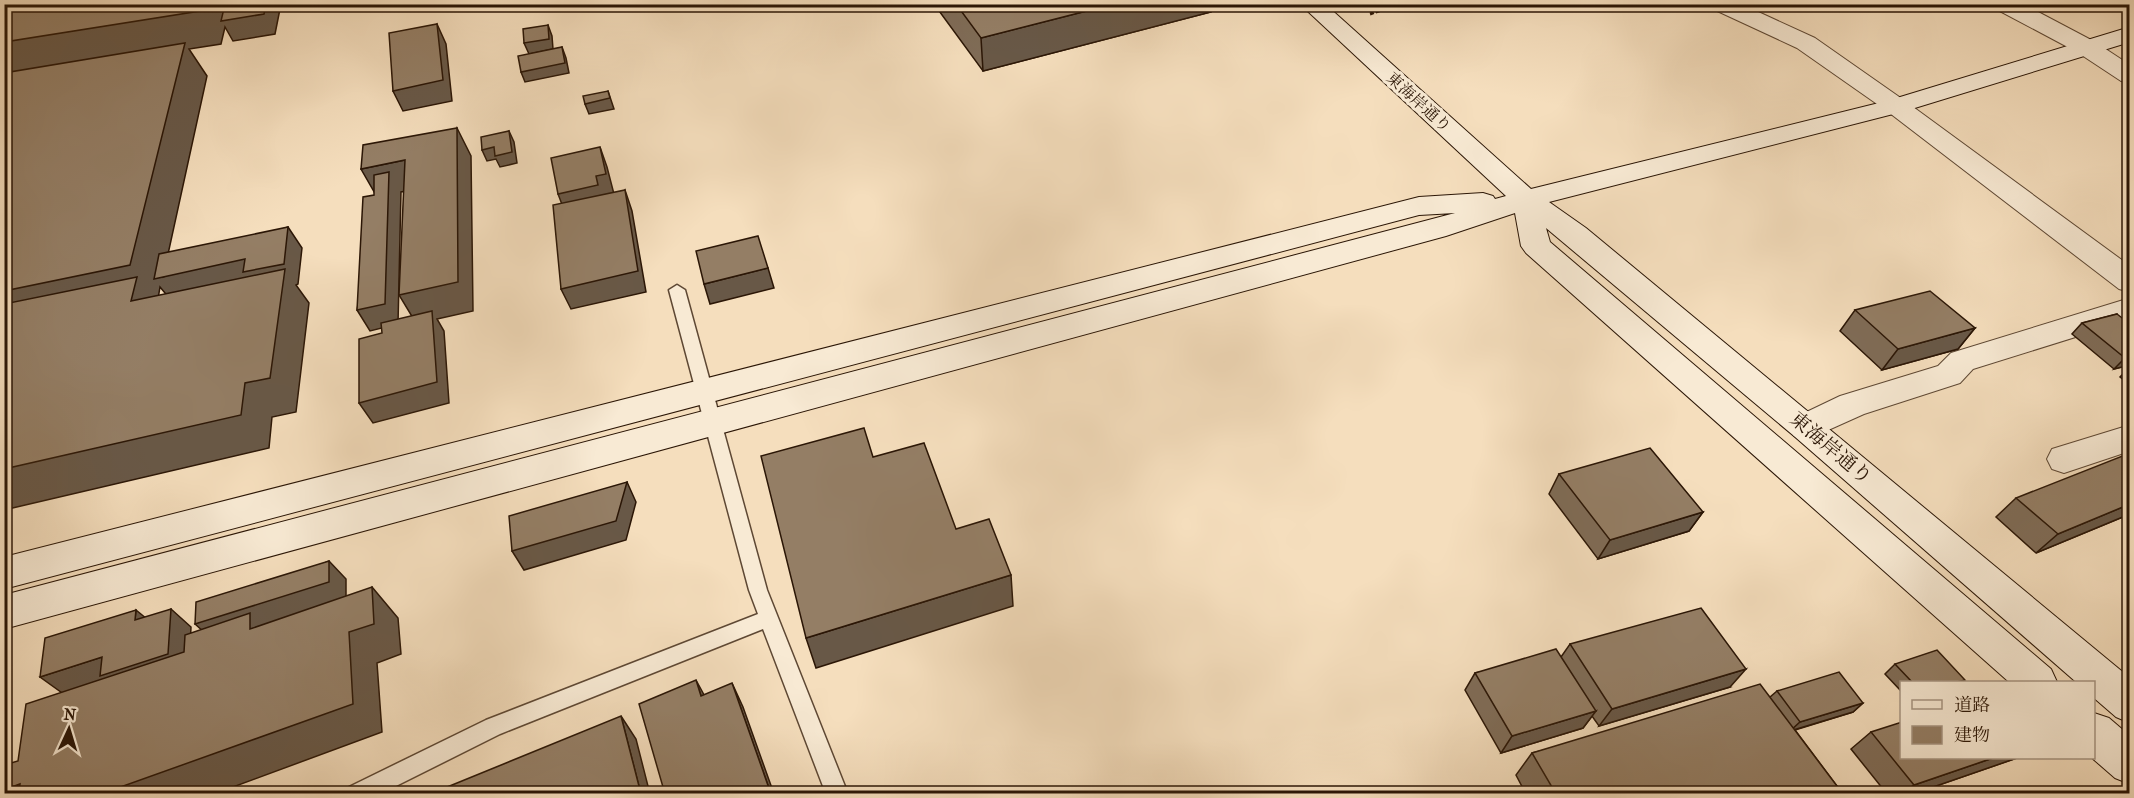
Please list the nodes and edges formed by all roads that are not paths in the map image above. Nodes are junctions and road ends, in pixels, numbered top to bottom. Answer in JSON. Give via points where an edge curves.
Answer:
{"nodes":[{"id":1,"x":1311,"y":4,"type":"edge"},
{"id":2,"x":1721,"y":4,"type":"edge"},
{"id":3,"x":2004,"y":4,"type":"edge"},
{"id":4,"x":2130,"y":34,"type":"edge"},
{"id":5,"x":2086,"y":47,"type":"junction"},
{"id":6,"x":2130,"y":76,"type":"edge"},
{"id":7,"x":1896,"y":106,"type":"junction"},
{"id":8,"x":1526,"y":199,"type":"junction"},
{"id":9,"x":2130,"y":282,"type":"edge"},
{"id":10,"x":677,"y":290,"type":"dead end"},
{"id":11,"x":2130,"y":309,"type":"edge"},
{"id":12,"x":705,"y":391,"type":"junction"},
{"id":13,"x":713,"y":423,"type":"junction"},
{"id":14,"x":1806,"y":427,"type":"junction"},
{"id":15,"x":2130,"y":438,"type":"edge"},
{"id":16,"x":2064,"y":459,"type":"dead end"},
{"id":17,"x":4,"y":573,"type":"edge"},
{"id":18,"x":4,"y":612,"type":"edge"},
{"id":19,"x":769,"y":618,"type":"junction"},
{"id":20,"x":2036,"y":681,"type":"edge"},
{"id":21,"x":2130,"y":704,"type":"edge"},
{"id":22,"x":2095,"y":733,"type":"edge"},
{"id":23,"x":2130,"y":764,"type":"edge"},
{"id":24,"x":357,"y":794,"type":"edge"},
{"id":25,"x":837,"y":794,"type":"edge"}],
"edges":[{"from":1,"to":8,"type":"street","name":"東海岸通り"},
{"from":2,"to":7,"type":"street","via":[[1806,43]]},
{"from":3,"to":5,"type":"street"},
{"from":4,"to":5,"type":"street"},
{"from":5,"to":6,"type":"street"},
{"from":5,"to":7,"type":"street"},
{"from":7,"to":8,"type":"street"},
{"from":7,"to":9,"type":"street"},
{"from":8,"to":12,"type":"street","via":[[1419,206]]},
{"from":8,"to":13,"type":"street","via":[[1436,230]]},
{"from":8,"to":14,"type":"street","name":"東海岸通り","via":[[1576,235]]},
{"from":8,"to":20,"type":"street","name":"東海岸通り","via":[[1536,246]]},
{"from":10,"to":12,"type":"lane"},
{"from":11,"to":14,"type":"street","via":[[1962,361],[1949,375],[1852,405]]},
{"from":12,"to":13,"type":"lane"},
{"from":12,"to":17,"type":"street"},
{"from":13,"to":18,"type":"street"},
{"from":13,"to":19,"type":"lane"},
{"from":14,"to":21,"type":"street","name":"東海岸通り"},
{"from":15,"to":16,"type":"street"},
{"from":19,"to":24,"type":"lane","via":[[493,727]]},
{"from":19,"to":25,"type":"lane"},
{"from":22,"to":23,"type":"street"}]}
